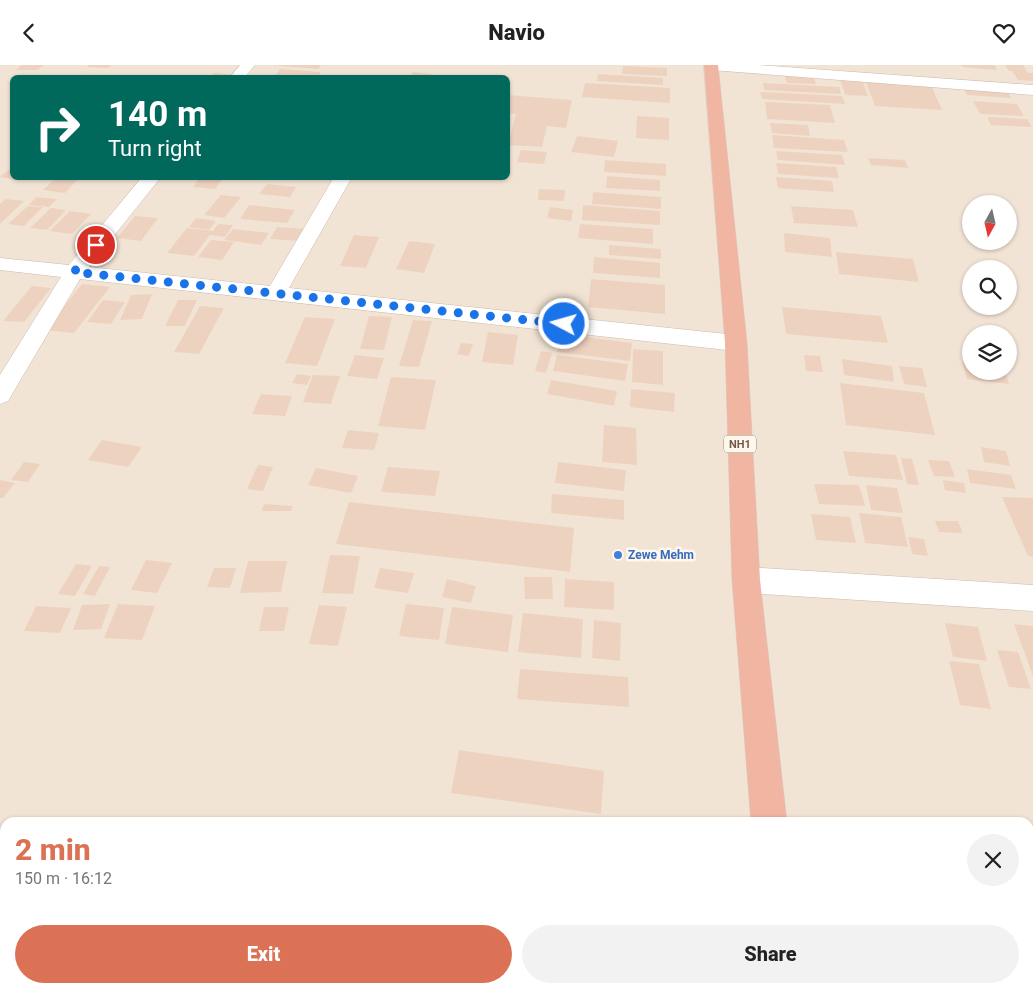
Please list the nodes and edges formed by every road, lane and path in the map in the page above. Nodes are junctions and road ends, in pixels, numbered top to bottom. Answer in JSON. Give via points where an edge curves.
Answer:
{"nodes":[{"id":1,"x":248,"y":65,"type":"edge"},
{"id":2,"x":711,"y":65,"type":"edge"},
{"id":3,"x":910,"y":65,"type":"edge"},
{"id":4,"x":239,"y":75,"type":"edge"},
{"id":5,"x":914,"y":81,"type":"junction"},
{"id":6,"x":1012,"y":89,"type":"junction"},
{"id":7,"x":1033,"y":90,"type":"edge"},
{"id":8,"x":1033,"y":105,"type":"edge"},
{"id":9,"x":150,"y":180,"type":"edge"},
{"id":10,"x":341,"y":180,"type":"edge"},
{"id":11,"x":0,"y":264,"type":"edge"},
{"id":12,"x":74,"y":272,"type":"junction"},
{"id":13,"x":276,"y":293,"type":"junction"},
{"id":14,"x":736,"y":343,"type":"junction"},
{"id":15,"x":0,"y":395,"type":"edge"},
{"id":16,"x":746,"y":580,"type":"junction"},
{"id":17,"x":1033,"y":598,"type":"edge"},
{"id":18,"x":769,"y":817,"type":"edge"}],
"edges":[{"from":1,"to":4,"type":"street"},
{"from":2,"to":5,"type":"street"},
{"from":2,"to":14,"type":"highway","number":"NH1"},
{"from":3,"to":5,"type":"street"},
{"from":5,"to":6,"type":"street"},
{"from":6,"to":7,"type":"street"},
{"from":6,"to":8,"type":"street"},
{"from":9,"to":12,"type":"street"},
{"from":10,"to":13,"type":"street"},
{"from":11,"to":12,"type":"street"},
{"from":12,"to":13,"type":"street"},
{"from":12,"to":15,"type":"street"},
{"from":13,"to":14,"type":"street"},
{"from":14,"to":16,"type":"highway","number":"NH1"},
{"from":16,"to":17,"type":"street"},
{"from":16,"to":18,"type":"highway","number":"NH1"}]}
